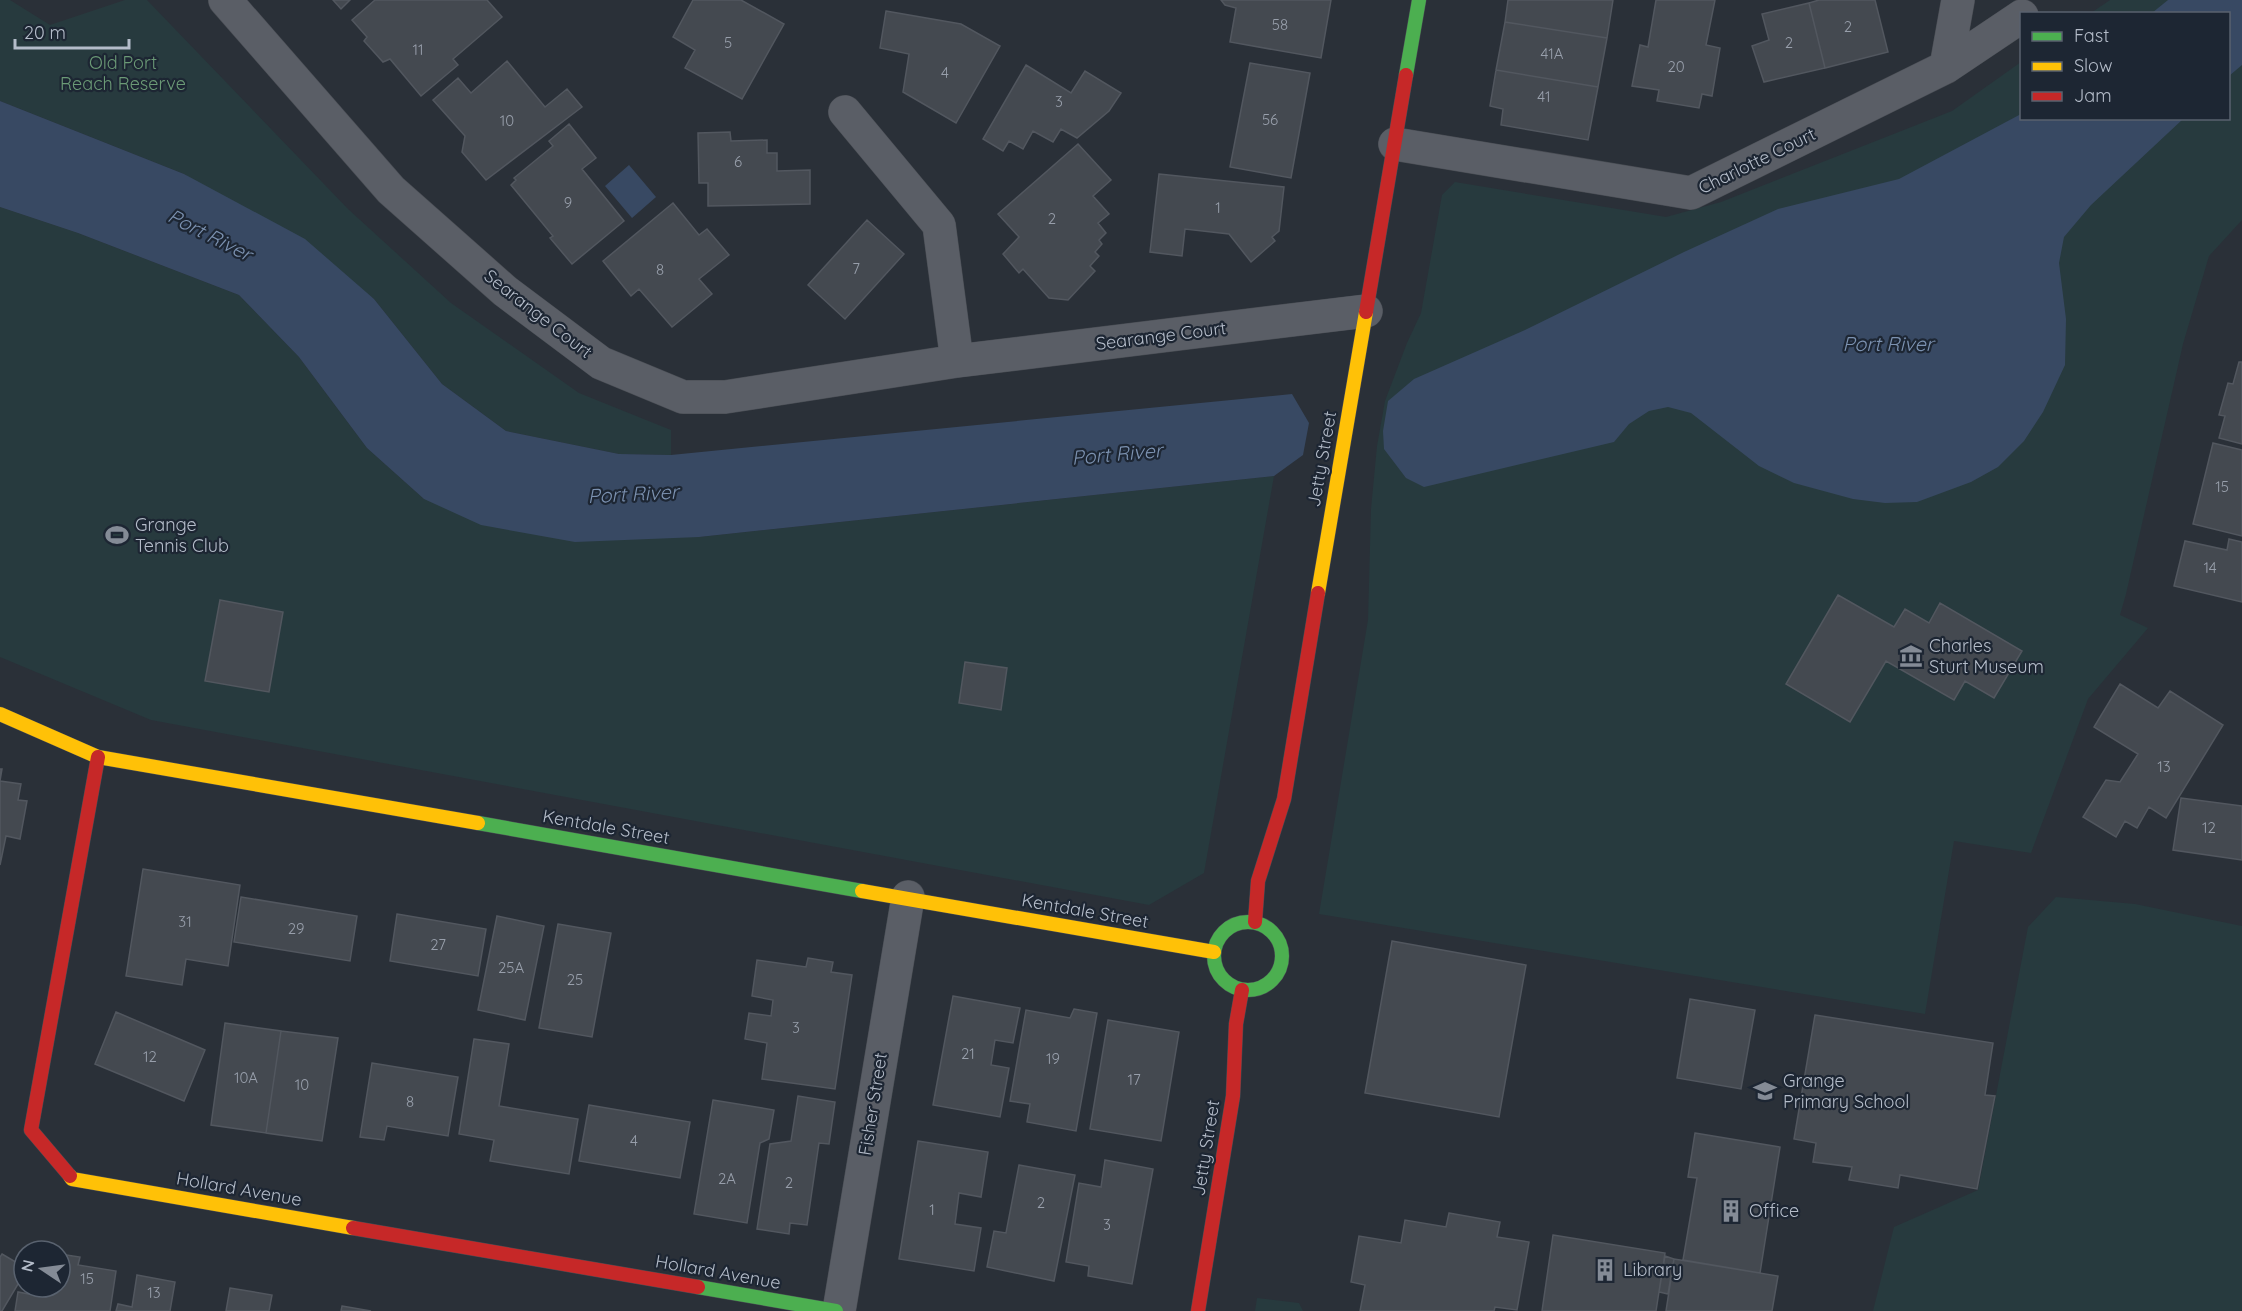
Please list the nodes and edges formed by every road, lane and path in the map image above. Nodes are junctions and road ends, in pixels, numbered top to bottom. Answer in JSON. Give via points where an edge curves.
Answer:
{"nodes":[{"id":1,"x":225,"y":0,"type":"edge"},
{"id":2,"x":1419,"y":0,"type":"edge"},
{"id":3,"x":1958,"y":0,"type":"edge"},
{"id":4,"x":2044,"y":0,"type":"edge"},
{"id":5,"x":2027,"y":12,"type":"edge"},
{"id":6,"x":2020,"y":17,"type":"edge"},
{"id":7,"x":1946,"y":67,"type":"junction"},
{"id":8,"x":845,"y":112,"type":"dead end"},
{"id":9,"x":1395,"y":144,"type":"junction"},
{"id":10,"x":1366,"y":311,"type":"junction"},
{"id":11,"x":957,"y":361,"type":"junction"},
{"id":12,"x":0,"y":714,"type":"edge"},
{"id":13,"x":98,"y":757,"type":"junction"},
{"id":14,"x":908,"y":897,"type":"junction"},
{"id":15,"x":1255,"y":922,"type":"junction"},
{"id":16,"x":1214,"y":952,"type":"junction"},
{"id":17,"x":1242,"y":990,"type":"junction"},
{"id":18,"x":838,"y":1311,"type":"edge"},
{"id":19,"x":1198,"y":1311,"type":"edge"}],
"edges":[{"from":1,"to":11,"type":"street","name":"Searange Court","via":[[391,190],[505,291],[602,363],[683,397],[726,397]]},
{"from":2,"to":9,"type":"street","name":"Jetty Street"},
{"from":3,"to":7,"type":"street"},
{"from":4,"to":5,"type":"street","name":"Charlotte Court"},
{"from":6,"to":7,"type":"street","name":"Charlotte Court"},
{"from":7,"to":9,"type":"street","name":"Charlotte Court","via":[[1691,194]]},
{"from":8,"to":11,"type":"street","via":[[939,225]]},
{"from":9,"to":10,"type":"street","name":"Jetty Street"},
{"from":10,"to":11,"type":"street","name":"Searange Court"},
{"from":10,"to":15,"type":"street","name":"Jetty Street","via":[[1284,799],[1257,881]]},
{"from":12,"to":13,"type":"street","name":"Kentdale Street"},
{"from":13,"to":14,"type":"street","name":"Kentdale Street"},
{"from":13,"to":18,"type":"street","name":"Hollard Avenue","via":[[31,1130],[72,1179]]},
{"from":14,"to":16,"type":"street","name":"Kentdale Street"},
{"from":14,"to":18,"type":"street","name":"Fisher Street"},
{"from":15,"to":16,"type":"street","via":[[1232,925],[1217,941]]},
{"from":15,"to":17,"type":"street","via":[[1265,926],[1280,944],[1280,968],[1265,986]]},
{"from":16,"to":17,"type":"street","via":[[1214,962],[1224,980]]},
{"from":17,"to":19,"type":"street","name":"Jetty Street","via":[[1236,1024],[1233,1096]]}]}
